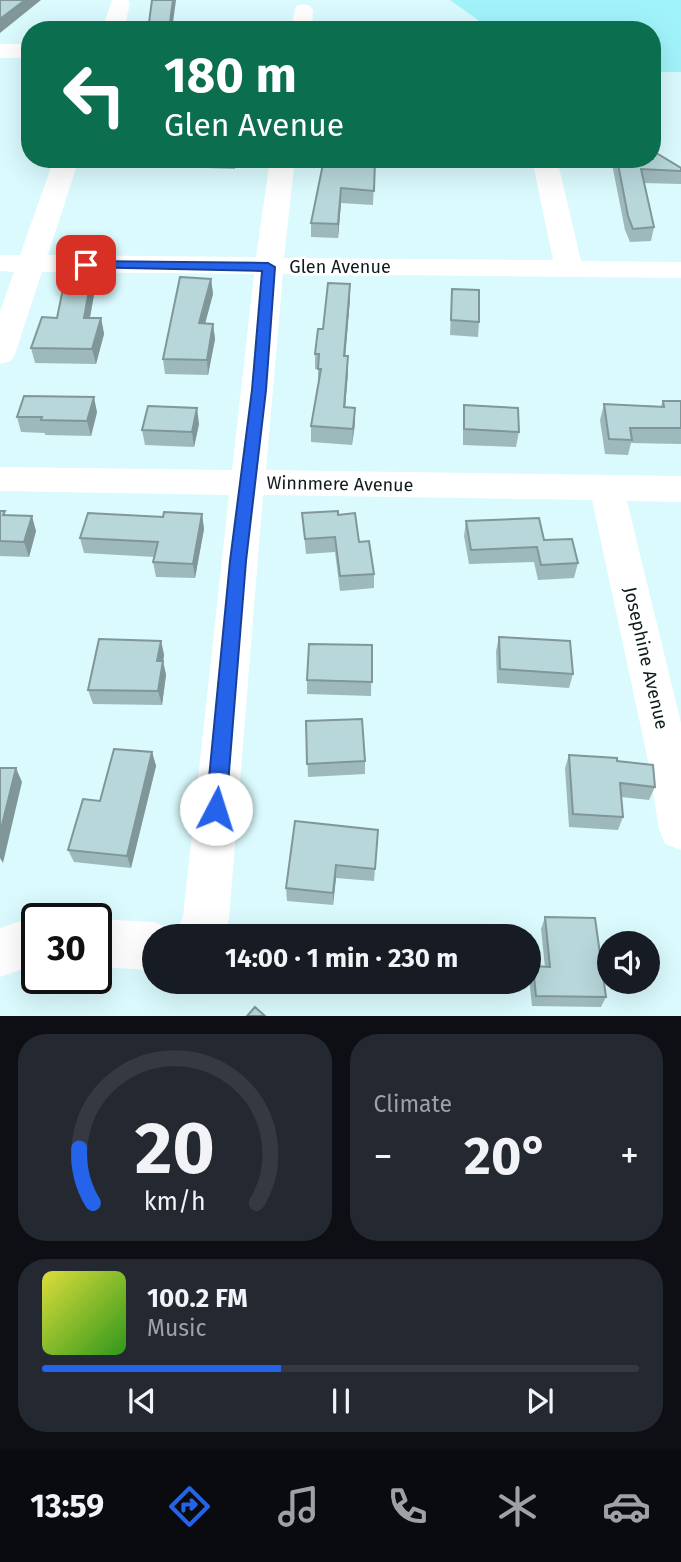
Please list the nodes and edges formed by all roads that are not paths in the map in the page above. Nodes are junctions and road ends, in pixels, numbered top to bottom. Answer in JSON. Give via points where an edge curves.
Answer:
{"nodes":[{"id":1,"x":120,"y":4,"type":"dead end"},
{"id":2,"x":115,"y":21,"type":"edge"},
{"id":3,"x":0,"y":51,"type":"edge"},
{"id":4,"x":21,"y":51,"type":"edge"},
{"id":5,"x":64,"y":168,"type":"edge"},
{"id":6,"x":282,"y":168,"type":"edge"},
{"id":7,"x":546,"y":168,"type":"edge"},
{"id":8,"x":0,"y":263,"type":"edge"},
{"id":9,"x":31,"y":264,"type":"junction"},
{"id":10,"x":268,"y":267,"type":"junction"},
{"id":11,"x":569,"y":269,"type":"junction"},
{"id":12,"x":681,"y":270,"type":"edge"},
{"id":13,"x":0,"y":355,"type":"edge"},
{"id":14,"x":0,"y":479,"type":"edge"},
{"id":15,"x":247,"y":483,"type":"junction"},
{"id":16,"x":607,"y":488,"type":"junction"},
{"id":17,"x":681,"y":489,"type":"edge"},
{"id":18,"x":681,"y":829,"type":"edge"},
{"id":19,"x":204,"y":924,"type":"edge"},
{"id":20,"x":21,"y":944,"type":"edge"},
{"id":21,"x":112,"y":944,"type":"edge"},
{"id":22,"x":142,"y":945,"type":"edge"},
{"id":23,"x":0,"y":953,"type":"edge"}],
"edges":[{"from":1,"to":2,"type":"street"},
{"from":3,"to":4,"type":"street"},
{"from":5,"to":9,"type":"street"},
{"from":6,"to":10,"type":"street"},
{"from":7,"to":11,"type":"street"},
{"from":8,"to":9,"type":"street","name":"Glen Avenue"},
{"from":9,"to":10,"type":"street","name":"Glen Avenue"},
{"from":9,"to":13,"type":"street"},
{"from":10,"to":11,"type":"street","name":"Glen Avenue"},
{"from":10,"to":15,"type":"street"},
{"from":11,"to":12,"type":"street","name":"Glen Avenue"},
{"from":14,"to":15,"type":"street","name":"Winnmere Avenue"},
{"from":15,"to":16,"type":"street","name":"Winnmere Avenue"},
{"from":15,"to":19,"type":"street"},
{"from":16,"to":17,"type":"street","name":"Winnmere Avenue"},
{"from":16,"to":18,"type":"street","name":"Josephine Avenue"},
{"from":20,"to":23,"type":"street"},
{"from":21,"to":22,"type":"street"}]}
